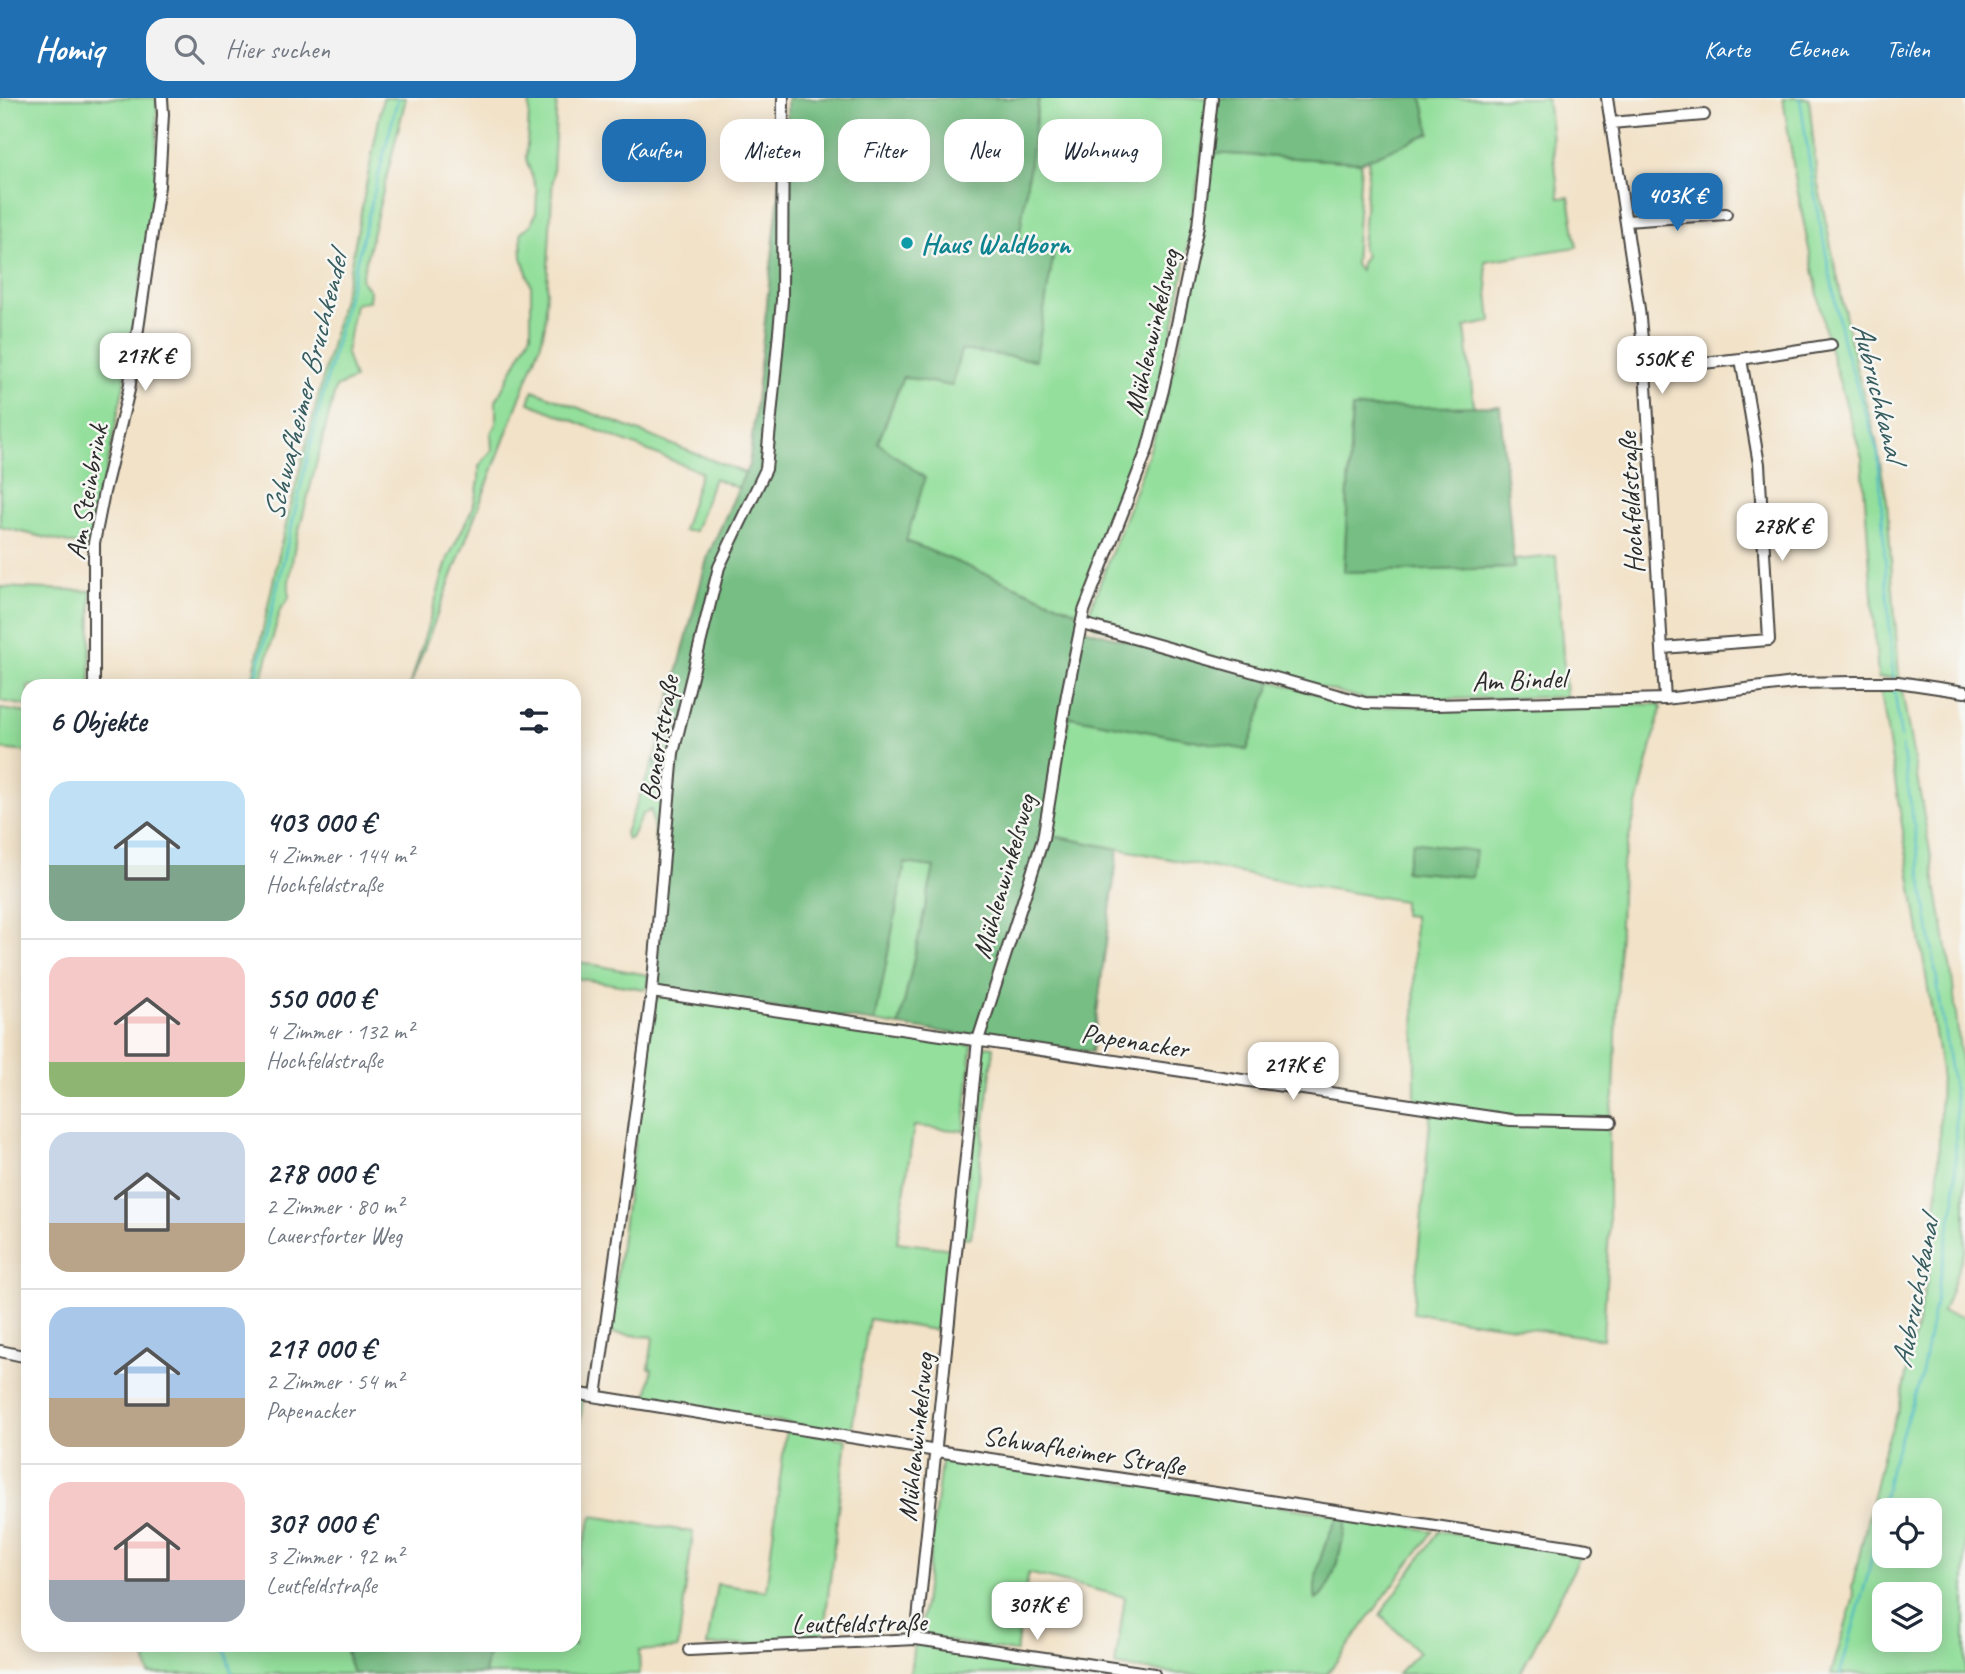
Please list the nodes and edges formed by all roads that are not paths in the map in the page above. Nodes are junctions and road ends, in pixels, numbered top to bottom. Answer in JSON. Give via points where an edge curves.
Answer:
{"nodes":[{"id":1,"x":162,"y":98,"type":"edge"},
{"id":2,"x":783,"y":98,"type":"edge"},
{"id":3,"x":1212,"y":98,"type":"edge"},
{"id":4,"x":1607,"y":98,"type":"edge"},
{"id":5,"x":1704,"y":115,"type":"dead end"},
{"id":6,"x":1611,"y":123,"type":"junction"},
{"id":7,"x":1726,"y":214,"type":"dead end"},
{"id":8,"x":1626,"y":221,"type":"junction"},
{"id":9,"x":1831,"y":345,"type":"dead end"},
{"id":10,"x":1741,"y":359,"type":"junction"},
{"id":11,"x":1645,"y":369,"type":"junction"},
{"id":12,"x":1083,"y":624,"type":"junction"},
{"id":13,"x":1662,"y":648,"type":"junction"},
{"id":14,"x":94,"y":679,"type":"edge"},
{"id":15,"x":1965,"y":692,"type":"edge"},
{"id":16,"x":1665,"y":699,"type":"junction"},
{"id":17,"x":652,"y":992,"type":"junction"},
{"id":18,"x":978,"y":1040,"type":"junction"},
{"id":19,"x":1611,"y":1122,"type":"dead end"},
{"id":20,"x":0,"y":1351,"type":"edge"},
{"id":21,"x":21,"y":1356,"type":"edge"},
{"id":22,"x":581,"y":1394,"type":"edge"},
{"id":23,"x":596,"y":1396,"type":"junction"},
{"id":24,"x":937,"y":1451,"type":"junction"},
{"id":25,"x":1588,"y":1549,"type":"dead end"},
{"id":26,"x":916,"y":1639,"type":"junction"},
{"id":27,"x":689,"y":1650,"type":"dead end"},
{"id":28,"x":1154,"y":1674,"type":"edge"}],
"edges":[{"from":1,"to":14,"type":"street","name":"Am Steinbrink","via":[[159,186],[129,390],[94,543]]},
{"from":2,"to":17,"type":"street","name":"Bonertstraße","via":[[782,300],[766,469],[719,567],[673,753]]},
{"from":3,"to":12,"type":"street","name":"Mühlenwinkelsweg","via":[[1198,226],[1163,390],[1147,450],[1084,611]]},
{"from":4,"to":6,"type":"street","name":"Hochfeldstraße"},
{"from":5,"to":6,"type":"street"},
{"from":6,"to":8,"type":"street","name":"Hochfeldstraße"},
{"from":7,"to":8,"type":"street"},
{"from":8,"to":11,"type":"street","name":"Hochfeldstraße"},
{"from":9,"to":10,"type":"street"},
{"from":10,"to":11,"type":"street"},
{"from":10,"to":13,"type":"street","via":[[1759,462],[1769,640]]},
{"from":11,"to":13,"type":"street","name":"Hochfeldstraße"},
{"from":12,"to":16,"type":"street","name":"Am Bindel","via":[[1365,703]]},
{"from":12,"to":18,"type":"street","name":"Mühlenwinkelsweg","via":[[1043,839]]},
{"from":13,"to":16,"type":"street","name":"Hochfeldstraße"},
{"from":15,"to":16,"type":"street","name":"Am Bindel","via":[[1898,681],[1794,683]]},
{"from":17,"to":18,"type":"street","name":"Papenacker"},
{"from":17,"to":23,"type":"street","name":"Bonertstraße"},
{"from":18,"to":19,"type":"street","name":"Papenacker","via":[[1511,1120]]},
{"from":18,"to":24,"type":"street","name":"Mühlenwinkelsweg"},
{"from":20,"to":21,"type":"street"},
{"from":22,"to":23,"type":"street","name":"Schwafheimer Straße"},
{"from":23,"to":24,"type":"street","name":"Schwafheimer Straße"},
{"from":24,"to":25,"type":"street","name":"Schwafheimer Straße"},
{"from":24,"to":26,"type":"street","name":"Mühlenwinkelsweg"},
{"from":26,"to":27,"type":"street","name":"Leutfeldstraße"},
{"from":26,"to":28,"type":"street","name":"Leutfeldstraße"}]}
